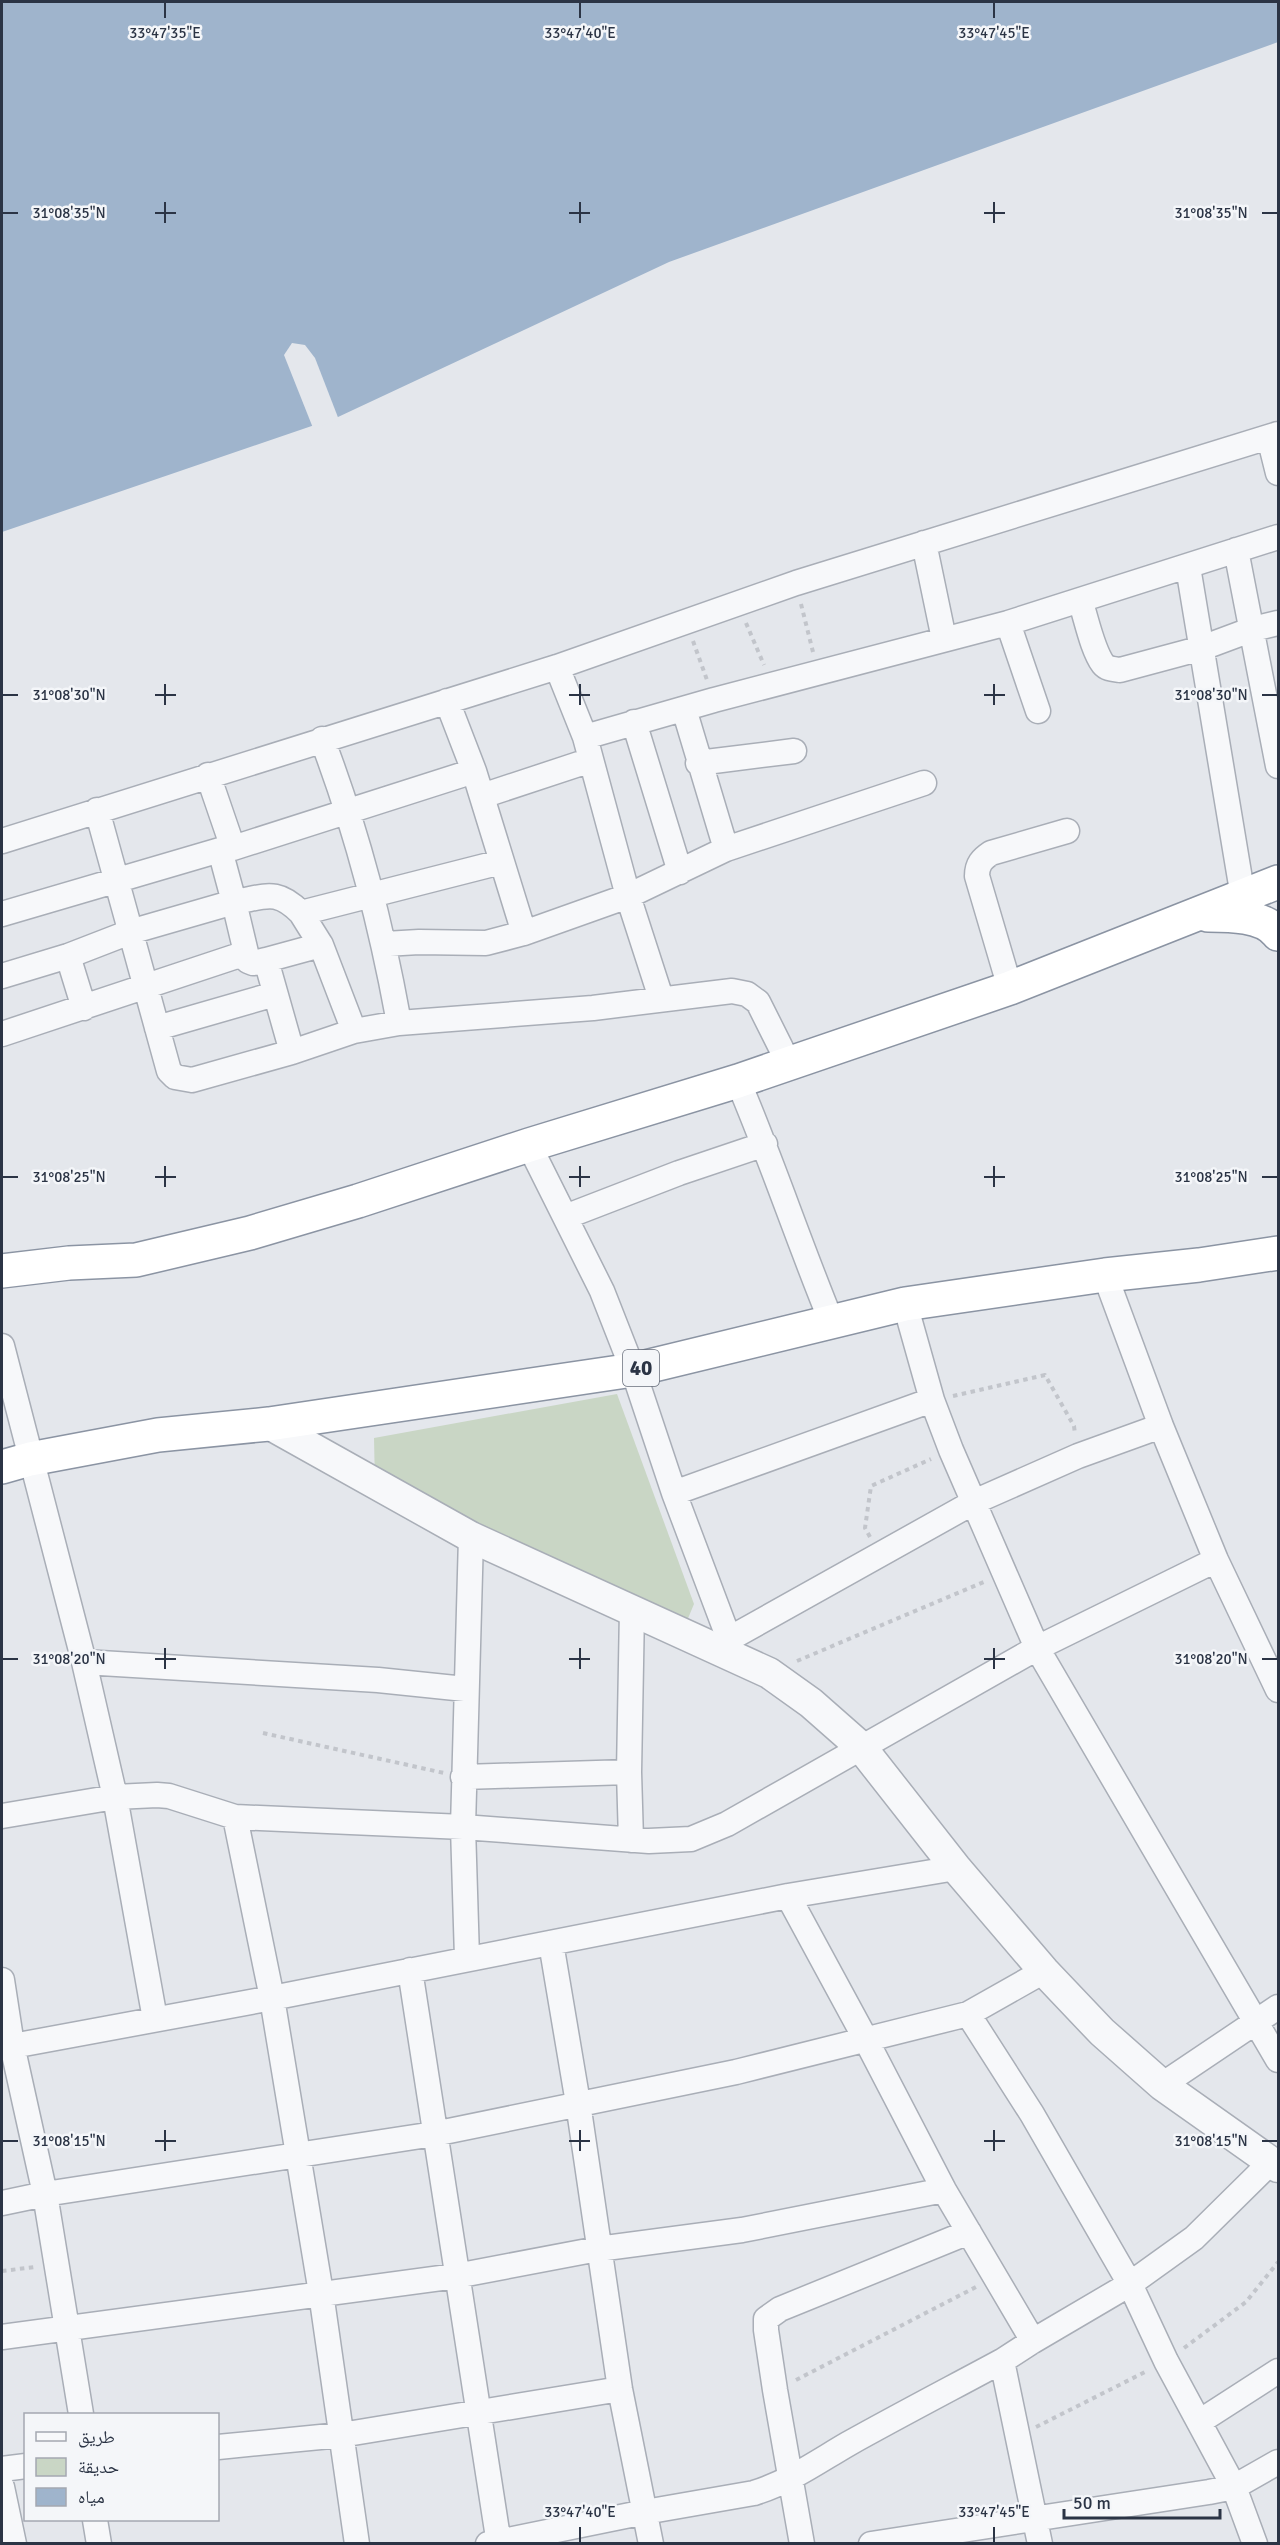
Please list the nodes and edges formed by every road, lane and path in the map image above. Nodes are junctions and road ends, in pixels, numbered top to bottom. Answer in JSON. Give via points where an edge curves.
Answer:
{"nodes":[{"id":1,"x":1274,"y":435,"type":"edge"},
{"id":2,"x":1278,"y":473,"type":"edge"},
{"id":3,"x":1278,"y":537,"type":"edge"},
{"id":4,"x":924,"y":543,"type":"junction"},
{"id":5,"x":1236,"y":550,"type":"junction"},
{"id":6,"x":1188,"y":567,"type":"junction"},
{"id":7,"x":796,"y":583,"type":"junction"},
{"id":8,"x":1080,"y":600,"type":"junction"},
{"id":9,"x":737,"y":603,"type":"junction"},
{"id":10,"x":686,"y":621,"type":"junction"},
{"id":11,"x":1278,"y":623,"type":"edge"},
{"id":12,"x":1008,"y":624,"type":"junction"},
{"id":13,"x":1253,"y":629,"type":"junction"},
{"id":14,"x":944,"y":639,"type":"junction"},
{"id":15,"x":1202,"y":648,"type":"junction"},
{"id":16,"x":558,"y":667,"type":"junction"},
{"id":17,"x":818,"y":673,"type":"junction"},
{"id":18,"x":1269,"y":674,"type":"edge"},
{"id":19,"x":773,"y":685,"type":"junction"},
{"id":20,"x":714,"y":700,"type":"junction"},
{"id":21,"x":447,"y":701,"type":"junction"},
{"id":22,"x":684,"y":708,"type":"junction"},
{"id":23,"x":1038,"y":711,"type":"dead end"},
{"id":24,"x":634,"y":722,"type":"junction"},
{"id":25,"x":322,"y":739,"type":"junction"},
{"id":26,"x":588,"y":748,"type":"junction"},
{"id":27,"x":794,"y":751,"type":"dead end"},
{"id":28,"x":1278,"y":759,"type":"edge"},
{"id":29,"x":698,"y":763,"type":"junction"},
{"id":30,"x":474,"y":771,"type":"junction"},
{"id":31,"x":208,"y":776,"type":"junction"},
{"id":32,"x":924,"y":783,"type":"dead end"},
{"id":33,"x":482,"y":796,"type":"junction"},
{"id":34,"x":97,"y":810,"type":"junction"},
{"id":35,"x":349,"y":810,"type":"junction"},
{"id":36,"x":1067,"y":831,"type":"dead end"},
{"id":37,"x":2,"y":841,"type":"edge"},
{"id":38,"x":226,"y":849,"type":"junction"},
{"id":39,"x":726,"y":849,"type":"junction"},
{"id":40,"x":501,"y":862,"type":"junction"},
{"id":41,"x":680,"y":872,"type":"junction"},
{"id":42,"x":116,"y":879,"type":"junction"},
{"id":43,"x":1278,"y":882,"type":"edge"},
{"id":44,"x":373,"y":895,"type":"junction"},
{"id":45,"x":628,"y":896,"type":"junction"},
{"id":46,"x":1243,"y":897,"type":"junction"},
{"id":47,"x":234,"y":903,"type":"junction"},
{"id":48,"x":301,"y":913,"type":"junction"},
{"id":49,"x":2,"y":914,"type":"edge"},
{"id":50,"x":1192,"y":915,"type":"junction"},
{"id":51,"x":130,"y":932,"type":"junction"},
{"id":52,"x":524,"y":933,"type":"junction"},
{"id":53,"x":1278,"y":934,"type":"edge"},
{"id":54,"x":385,"y":944,"type":"junction"},
{"id":55,"x":321,"y":945,"type":"junction"},
{"id":56,"x":68,"y":956,"type":"junction"},
{"id":57,"x":256,"y":956,"type":"junction"},
{"id":58,"x":2,"y":976,"type":"edge"},
{"id":59,"x":146,"y":985,"type":"junction"},
{"id":60,"x":1010,"y":988,"type":"junction"},
{"id":61,"x":274,"y":994,"type":"junction"},
{"id":62,"x":661,"y":998,"type":"junction"},
{"id":63,"x":84,"y":1008,"type":"junction"},
{"id":64,"x":399,"y":1023,"type":"junction"},
{"id":65,"x":157,"y":1028,"type":"junction"},
{"id":66,"x":354,"y":1031,"type":"junction"},
{"id":67,"x":2,"y":1034,"type":"edge"},
{"id":68,"x":292,"y":1052,"type":"junction"},
{"id":69,"x":789,"y":1064,"type":"junction"},
{"id":70,"x":738,"y":1081,"type":"junction"},
{"id":71,"x":765,"y":1144,"type":"junction"},
{"id":72,"x":529,"y":1145,"type":"junction"},
{"id":73,"x":565,"y":1217,"type":"junction"},
{"id":74,"x":1278,"y":1254,"type":"edge"},
{"id":75,"x":2,"y":1271,"type":"edge"},
{"id":76,"x":1105,"y":1275,"type":"junction"},
{"id":77,"x":905,"y":1304,"type":"junction"},
{"id":78,"x":832,"y":1323,"type":"junction"},
{"id":79,"x":2,"y":1346,"type":"edge"},
{"id":80,"x":633,"y":1370,"type":"junction"},
{"id":81,"x":932,"y":1400,"type":"junction"},
{"id":82,"x":269,"y":1424,"type":"junction"},
{"id":83,"x":1161,"y":1426,"type":"junction"},
{"id":84,"x":951,"y":1450,"type":"junction"},
{"id":85,"x":1078,"y":1456,"type":"junction"},
{"id":86,"x":16,"y":1463,"type":"edge"},
{"id":87,"x":674,"y":1493,"type":"junction"},
{"id":88,"x":974,"y":1502,"type":"junction"},
{"id":89,"x":471,"y":1537,"type":"junction"},
{"id":90,"x":880,"y":1553,"type":"junction"},
{"id":91,"x":1216,"y":1560,"type":"junction"},
{"id":92,"x":1003,"y":1573,"type":"junction"},
{"id":93,"x":632,"y":1610,"type":"junction"},
{"id":94,"x":723,"y":1644,"type":"junction"},
{"id":95,"x":1037,"y":1648,"type":"junction"},
{"id":96,"x":84,"y":1662,"type":"junction"},
{"id":97,"x":768,"y":1673,"type":"junction"},
{"id":98,"x":465,"y":1689,"type":"junction"},
{"id":99,"x":1278,"y":1690,"type":"edge"},
{"id":100,"x":263,"y":1733,"type":"dead end"},
{"id":101,"x":861,"y":1747,"type":"junction"},
{"id":102,"x":628,"y":1772,"type":"junction"},
{"id":103,"x":464,"y":1777,"type":"junction"},
{"id":104,"x":115,"y":1797,"type":"junction"},
{"id":105,"x":2,"y":1816,"type":"edge"},
{"id":106,"x":236,"y":1817,"type":"junction"},
{"id":107,"x":463,"y":1827,"type":"junction"},
{"id":108,"x":631,"y":1840,"type":"junction"},
{"id":109,"x":956,"y":1868,"type":"junction"},
{"id":110,"x":788,"y":1896,"type":"junction"},
{"id":111,"x":551,"y":1943,"type":"junction"},
{"id":112,"x":467,"y":1958,"type":"junction"},
{"id":113,"x":410,"y":1970,"type":"junction"},
{"id":114,"x":1044,"y":1971,"type":"junction"},
{"id":115,"x":2,"y":1980,"type":"edge"},
{"id":116,"x":272,"y":1998,"type":"junction"},
{"id":117,"x":1278,"y":2007,"type":"edge"},
{"id":118,"x":968,"y":2014,"type":"junction"},
{"id":119,"x":155,"y":2019,"type":"junction"},
{"id":120,"x":1257,"y":2022,"type":"junction"},
{"id":121,"x":866,"y":2038,"type":"junction"},
{"id":122,"x":7,"y":2047,"type":"edge"},
{"id":123,"x":1278,"y":2060,"type":"edge"},
{"id":124,"x":1162,"y":2085,"type":"junction"},
{"id":125,"x":578,"y":2103,"type":"junction"},
{"id":126,"x":434,"y":2134,"type":"junction"},
{"id":127,"x":297,"y":2154,"type":"junction"},
{"id":128,"x":1274,"y":2165,"type":"edge"},
{"id":129,"x":944,"y":2190,"type":"junction"},
{"id":130,"x":45,"y":2194,"type":"junction"},
{"id":131,"x":2,"y":2203,"type":"edge"},
{"id":132,"x":969,"y":2232,"type":"junction"},
{"id":133,"x":598,"y":2249,"type":"junction"},
{"id":134,"x":1278,"y":2262,"type":"edge"},
{"id":135,"x":57,"y":2263,"type":"junction"},
{"id":136,"x":2,"y":2271,"type":"edge"},
{"id":137,"x":456,"y":2276,"type":"junction"},
{"id":138,"x":995,"y":2277,"type":"junction"},
{"id":139,"x":1130,"y":2284,"type":"junction"},
{"id":140,"x":321,"y":2293,"type":"junction"},
{"id":141,"x":68,"y":2330,"type":"junction"},
{"id":142,"x":2,"y":2337,"type":"edge"},
{"id":143,"x":1033,"y":2342,"type":"junction"},
{"id":144,"x":1002,"y":2361,"type":"junction"},
{"id":145,"x":1166,"y":2361,"type":"junction"},
{"id":146,"x":1278,"y":2371,"type":"edge"},
{"id":147,"x":620,"y":2389,"type":"junction"},
{"id":148,"x":775,"y":2390,"type":"junction"},
{"id":149,"x":81,"y":2413,"type":"edge"},
{"id":150,"x":480,"y":2414,"type":"junction"},
{"id":151,"x":1199,"y":2422,"type":"junction"},
{"id":152,"x":341,"y":2435,"type":"junction"},
{"id":153,"x":1019,"y":2436,"type":"junction"},
{"id":154,"x":219,"y":2447,"type":"edge"},
{"id":155,"x":1278,"y":2462,"type":"edge"},
{"id":156,"x":24,"y":2466,"type":"edge"},
{"id":157,"x":2,"y":2469,"type":"edge"},
{"id":158,"x":792,"y":2479,"type":"junction"},
{"id":159,"x":2,"y":2487,"type":"edge"},
{"id":160,"x":1234,"y":2487,"type":"junction"},
{"id":161,"x":645,"y":2512,"type":"junction"},
{"id":162,"x":1035,"y":2517,"type":"junction"},
{"id":163,"x":95,"y":2521,"type":"edge"},
{"id":164,"x":495,"y":2543,"type":"edge"},
{"id":165,"x":14,"y":2544,"type":"edge"},
{"id":166,"x":99,"y":2544,"type":"edge"},
{"id":167,"x":357,"y":2544,"type":"edge"},
{"id":168,"x":651,"y":2544,"type":"edge"},
{"id":169,"x":802,"y":2544,"type":"edge"},
{"id":170,"x":872,"y":2544,"type":"edge"},
{"id":171,"x":1040,"y":2544,"type":"edge"},
{"id":172,"x":1255,"y":2544,"type":"edge"}],
"edges":[{"from":1,"to":2,"type":"street"},
{"from":1,"to":4,"type":"street"},
{"from":3,"to":5,"type":"street"},
{"from":4,"to":7,"type":"street"},
{"from":4,"to":14,"type":"street"},
{"from":5,"to":6,"type":"street"},
{"from":5,"to":13,"type":"street"},
{"from":6,"to":8,"type":"street"},
{"from":6,"to":15,"type":"street"},
{"from":7,"to":9,"type":"street"},
{"from":7,"to":17,"type":"path"},
{"from":8,"to":12,"type":"street"},
{"from":8,"to":15,"type":"street","via":[[1103,665],[1109,669],[1120,670]]},
{"from":9,"to":10,"type":"street"},
{"from":9,"to":19,"type":"path"},
{"from":10,"to":16,"type":"street"},
{"from":10,"to":20,"type":"path"},
{"from":11,"to":13,"type":"street"},
{"from":12,"to":14,"type":"street"},
{"from":12,"to":23,"type":"street"},
{"from":13,"to":15,"type":"street"},
{"from":13,"to":18,"type":"street"},
{"from":14,"to":17,"type":"street"},
{"from":15,"to":46,"type":"street"},
{"from":16,"to":21,"type":"street"},
{"from":16,"to":26,"type":"street"},
{"from":17,"to":19,"type":"street"},
{"from":18,"to":28,"type":"street"},
{"from":19,"to":20,"type":"street"},
{"from":20,"to":22,"type":"street"},
{"from":21,"to":25,"type":"street"},
{"from":21,"to":30,"type":"street"},
{"from":22,"to":24,"type":"street"},
{"from":22,"to":29,"type":"street"},
{"from":24,"to":26,"type":"street"},
{"from":24,"to":41,"type":"street"},
{"from":25,"to":31,"type":"street"},
{"from":25,"to":35,"type":"street"},
{"from":26,"to":33,"type":"street"},
{"from":26,"to":45,"type":"street"},
{"from":27,"to":29,"type":"street"},
{"from":29,"to":39,"type":"street"},
{"from":30,"to":33,"type":"street"},
{"from":30,"to":35,"type":"street"},
{"from":31,"to":34,"type":"street"},
{"from":31,"to":38,"type":"street"},
{"from":32,"to":39,"type":"street"},
{"from":33,"to":40,"type":"street"},
{"from":34,"to":37,"type":"street"},
{"from":34,"to":42,"type":"street"},
{"from":35,"to":38,"type":"street"},
{"from":35,"to":44,"type":"street"},
{"from":36,"to":60,"type":"street","via":[[991,852],[977,868]]},
{"from":38,"to":42,"type":"street"},
{"from":38,"to":47,"type":"street"},
{"from":39,"to":41,"type":"street"},
{"from":40,"to":44,"type":"street"},
{"from":40,"to":52,"type":"street"},
{"from":41,"to":45,"type":"street"},
{"from":42,"to":49,"type":"street"},
{"from":42,"to":51,"type":"street"},
{"from":43,"to":46,"type":"highway"},
{"from":44,"to":48,"type":"street"},
{"from":44,"to":54,"type":"street"},
{"from":45,"to":52,"type":"street"},
{"from":45,"to":62,"type":"street"},
{"from":46,"to":50,"type":"highway"},
{"from":47,"to":48,"type":"street","via":[[279,896]]},
{"from":47,"to":51,"type":"street"},
{"from":47,"to":57,"type":"street"},
{"from":48,"to":55,"type":"street"},
{"from":50,"to":53,"type":"highway","via":[[1243,916]]},
{"from":50,"to":60,"type":"highway"},
{"from":51,"to":56,"type":"street"},
{"from":51,"to":59,"type":"street"},
{"from":52,"to":54,"type":"street","via":[[486,943]]},
{"from":54,"to":64,"type":"street"},
{"from":55,"to":57,"type":"street"},
{"from":55,"to":66,"type":"street"},
{"from":56,"to":58,"type":"street"},
{"from":56,"to":63,"type":"street"},
{"from":57,"to":59,"type":"street"},
{"from":57,"to":61,"type":"street"},
{"from":59,"to":63,"type":"street"},
{"from":59,"to":65,"type":"street"},
{"from":60,"to":69,"type":"highway"},
{"from":61,"to":65,"type":"street"},
{"from":61,"to":68,"type":"street"},
{"from":62,"to":64,"type":"street","via":[[593,1008]]},
{"from":62,"to":69,"type":"street","via":[[732,991],[747,994],[765,1012]]},
{"from":63,"to":67,"type":"street"},
{"from":64,"to":66,"type":"street"},
{"from":65,"to":68,"type":"street","via":[[170,1071],[183,1080]]},
{"from":66,"to":68,"type":"street"},
{"from":69,"to":70,"type":"highway"},
{"from":70,"to":71,"type":"street"},
{"from":70,"to":72,"type":"highway"},
{"from":71,"to":73,"type":"street"},
{"from":71,"to":78,"type":"street"},
{"from":72,"to":73,"type":"street"},
{"from":72,"to":75,"type":"highway","via":[[250,1233],[136,1260]]},
{"from":73,"to":80,"type":"street","via":[[602,1291]]},
{"from":74,"to":76,"type":"highway","number":"40"},
{"from":76,"to":77,"type":"highway","number":"40"},
{"from":76,"to":83,"type":"street"},
{"from":77,"to":78,"type":"highway","number":"40"},
{"from":77,"to":81,"type":"street"},
{"from":78,"to":80,"type":"highway","number":"40"},
{"from":79,"to":86,"type":"street"},
{"from":80,"to":82,"type":"highway","number":"40"},
{"from":80,"to":87,"type":"street"},
{"from":81,"to":84,"type":"street"},
{"from":81,"to":85,"type":"path","via":[[1046,1375],[1074,1426]]},
{"from":81,"to":87,"type":"street"},
{"from":82,"to":86,"type":"highway","number":"40","via":[[158,1435]]},
{"from":82,"to":89,"type":"street"},
{"from":83,"to":85,"type":"street"},
{"from":83,"to":91,"type":"street"},
{"from":84,"to":88,"type":"street"},
{"from":84,"to":90,"type":"path","via":[[872,1486],[865,1528]]},
{"from":85,"to":88,"type":"street"},
{"from":86,"to":96,"type":"street"},
{"from":87,"to":94,"type":"street"},
{"from":88,"to":90,"type":"street"},
{"from":88,"to":92,"type":"street"},
{"from":89,"to":93,"type":"street"},
{"from":89,"to":98,"type":"street"},
{"from":90,"to":94,"type":"street"},
{"from":91,"to":95,"type":"street"},
{"from":91,"to":99,"type":"street"},
{"from":92,"to":95,"type":"street"},
{"from":92,"to":97,"type":"path"},
{"from":93,"to":94,"type":"street"},
{"from":93,"to":102,"type":"street"},
{"from":94,"to":97,"type":"street"},
{"from":95,"to":101,"type":"street"},
{"from":95,"to":120,"type":"street"},
{"from":96,"to":98,"type":"street"},
{"from":96,"to":104,"type":"street"},
{"from":97,"to":101,"type":"street","via":[[811,1703]]},
{"from":98,"to":103,"type":"street"},
{"from":100,"to":103,"type":"path"},
{"from":101,"to":108,"type":"street","via":[[700,1837]]},
{"from":101,"to":109,"type":"street"},
{"from":102,"to":103,"type":"street"},
{"from":102,"to":108,"type":"street"},
{"from":103,"to":107,"type":"street"},
{"from":104,"to":105,"type":"street"},
{"from":104,"to":106,"type":"street","via":[[169,1796]]},
{"from":104,"to":119,"type":"street"},
{"from":106,"to":107,"type":"street"},
{"from":106,"to":116,"type":"street"},
{"from":107,"to":108,"type":"street"},
{"from":107,"to":112,"type":"street"},
{"from":109,"to":110,"type":"street"},
{"from":109,"to":114,"type":"street"},
{"from":110,"to":111,"type":"street"},
{"from":110,"to":121,"type":"street"},
{"from":111,"to":112,"type":"street"},
{"from":111,"to":125,"type":"street"},
{"from":112,"to":113,"type":"street"},
{"from":113,"to":116,"type":"street"},
{"from":113,"to":126,"type":"street"},
{"from":114,"to":118,"type":"street"},
{"from":114,"to":124,"type":"street","via":[[1102,2032]]},
{"from":115,"to":122,"type":"street"},
{"from":116,"to":119,"type":"street"},
{"from":116,"to":127,"type":"street"},
{"from":117,"to":120,"type":"street"},
{"from":118,"to":121,"type":"street"},
{"from":118,"to":139,"type":"street","via":[[1032,2114]]},
{"from":119,"to":122,"type":"street"},
{"from":120,"to":123,"type":"street"},
{"from":120,"to":124,"type":"street"},
{"from":121,"to":125,"type":"street","via":[[736,2072]]},
{"from":121,"to":129,"type":"street"},
{"from":122,"to":130,"type":"street"},
{"from":124,"to":128,"type":"street"},
{"from":125,"to":126,"type":"street"},
{"from":125,"to":133,"type":"street"},
{"from":126,"to":127,"type":"street"},
{"from":126,"to":137,"type":"street"},
{"from":127,"to":130,"type":"street"},
{"from":127,"to":140,"type":"street"},
{"from":128,"to":139,"type":"street","via":[[1212,2222]]},
{"from":129,"to":132,"type":"street"},
{"from":129,"to":133,"type":"street","via":[[742,2230]]},
{"from":130,"to":131,"type":"street"},
{"from":130,"to":135,"type":"street"},
{"from":132,"to":138,"type":"street"},
{"from":132,"to":148,"type":"street","via":[[768,2316],[765,2330]]},
{"from":133,"to":137,"type":"street"},
{"from":133,"to":147,"type":"street"},
{"from":134,"to":145,"type":"path","via":[[1246,2302]]},
{"from":135,"to":136,"type":"path"},
{"from":135,"to":141,"type":"street"},
{"from":137,"to":140,"type":"street"},
{"from":137,"to":150,"type":"street"},
{"from":138,"to":143,"type":"street"},
{"from":138,"to":148,"type":"path"},
{"from":139,"to":143,"type":"street"},
{"from":139,"to":145,"type":"street"},
{"from":140,"to":141,"type":"street"},
{"from":140,"to":152,"type":"street"},
{"from":141,"to":142,"type":"street"},
{"from":141,"to":149,"type":"street"},
{"from":143,"to":144,"type":"street"},
{"from":144,"to":153,"type":"street"},
{"from":144,"to":158,"type":"street"},
{"from":145,"to":151,"type":"street"},
{"from":145,"to":153,"type":"path"},
{"from":146,"to":151,"type":"street"},
{"from":147,"to":150,"type":"street"},
{"from":147,"to":161,"type":"street"},
{"from":148,"to":158,"type":"street"},
{"from":150,"to":152,"type":"street"},
{"from":150,"to":164,"type":"street"},
{"from":151,"to":160,"type":"street"},
{"from":152,"to":154,"type":"street"},
{"from":152,"to":167,"type":"street"},
{"from":153,"to":162,"type":"street"},
{"from":155,"to":160,"type":"street"},
{"from":156,"to":157,"type":"street"},
{"from":158,"to":161,"type":"street","via":[[754,2493]]},
{"from":158,"to":169,"type":"street"},
{"from":159,"to":165,"type":"street"},
{"from":160,"to":162,"type":"street"},
{"from":160,"to":172,"type":"street"},
{"from":161,"to":164,"type":"street"},
{"from":161,"to":168,"type":"street"},
{"from":162,"to":170,"type":"street"},
{"from":162,"to":171,"type":"street"},
{"from":163,"to":166,"type":"street"}]}
